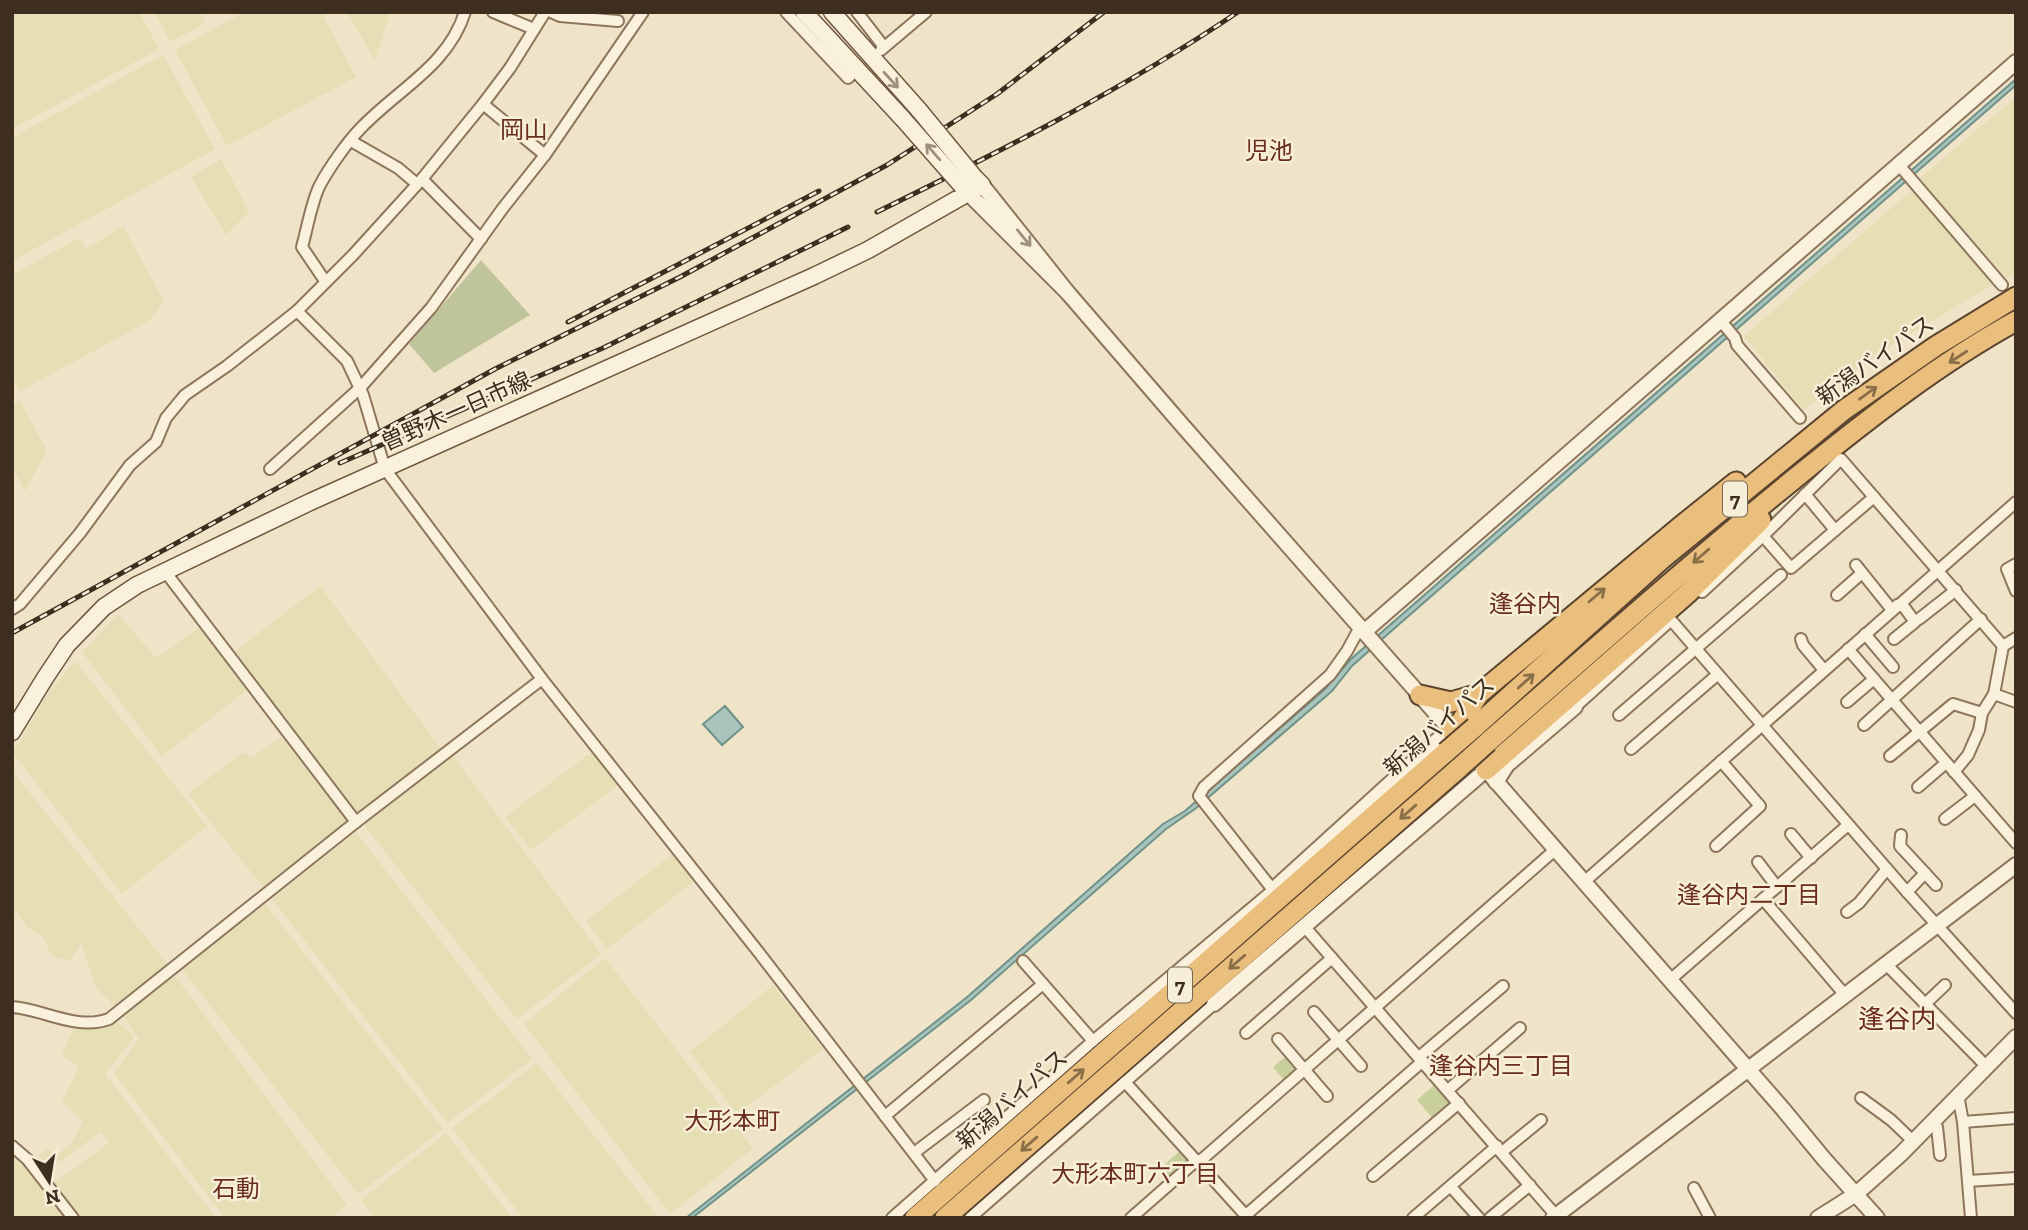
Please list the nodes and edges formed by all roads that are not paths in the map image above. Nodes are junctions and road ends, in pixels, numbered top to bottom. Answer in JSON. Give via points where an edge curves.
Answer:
{"nodes":[{"id":1,"x":465,"y":12,"type":"edge"},
{"id":2,"x":493,"y":12,"type":"edge"},
{"id":3,"x":545,"y":12,"type":"edge"},
{"id":4,"x":551,"y":12,"type":"edge"},
{"id":5,"x":643,"y":12,"type":"edge"},
{"id":6,"x":786,"y":12,"type":"edge"},
{"id":7,"x":804,"y":12,"type":"edge"},
{"id":8,"x":832,"y":12,"type":"edge"},
{"id":9,"x":857,"y":12,"type":"edge"},
{"id":10,"x":926,"y":12,"type":"edge"},
{"id":11,"x":616,"y":16,"type":"edge"},
{"id":12,"x":634,"y":27,"type":"junction"},
{"id":13,"x":534,"y":29,"type":"junction"},
{"id":14,"x":2016,"y":62,"type":"edge"},
{"id":15,"x":851,"y":75,"type":"dead end"},
{"id":16,"x":483,"y":104,"type":"junction"},
{"id":17,"x":351,"y":141,"type":"junction"},
{"id":18,"x":545,"y":155,"type":"junction"},
{"id":19,"x":1899,"y":165,"type":"junction"},
{"id":20,"x":420,"y":181,"type":"junction"},
{"id":21,"x":972,"y":185,"type":"junction"},
{"id":22,"x":481,"y":239,"type":"junction"},
{"id":23,"x":325,"y":281,"type":"junction"},
{"id":24,"x":2009,"y":291,"type":"edge"},
{"id":25,"x":297,"y":311,"type":"junction"},
{"id":26,"x":1721,"y":321,"type":"junction"},
{"id":27,"x":2016,"y":321,"type":"edge"},
{"id":28,"x":360,"y":388,"type":"junction"},
{"id":29,"x":1844,"y":410,"type":"junction"},
{"id":30,"x":1800,"y":418,"type":"dead end"},
{"id":31,"x":1833,"y":447,"type":"junction"},
{"id":32,"x":270,"y":469,"type":"dead end"},
{"id":33,"x":385,"y":469,"type":"junction"},
{"id":34,"x":1805,"y":494,"type":"junction"},
{"id":35,"x":1874,"y":497,"type":"junction"},
{"id":36,"x":2016,"y":502,"type":"edge"},
{"id":37,"x":1835,"y":530,"type":"junction"},
{"id":38,"x":1763,"y":536,"type":"junction"},
{"id":39,"x":2016,"y":564,"type":"edge"},
{"id":40,"x":164,"y":570,"type":"junction"},
{"id":41,"x":1939,"y":570,"type":"junction"},
{"id":42,"x":1781,"y":575,"type":"dead end"},
{"id":43,"x":1956,"y":590,"type":"junction"},
{"id":44,"x":2016,"y":592,"type":"edge"},
{"id":45,"x":1837,"y":595,"type":"dead end"},
{"id":46,"x":1895,"y":608,"type":"junction"},
{"id":47,"x":12,"y":609,"type":"edge"},
{"id":48,"x":1919,"y":619,"type":"dead end"},
{"id":49,"x":1981,"y":619,"type":"junction"},
{"id":50,"x":1671,"y":620,"type":"junction"},
{"id":51,"x":1362,"y":630,"type":"junction"},
{"id":52,"x":1865,"y":634,"type":"junction"},
{"id":53,"x":2016,"y":638,"type":"edge"},
{"id":54,"x":1801,"y":639,"type":"dead end"},
{"id":55,"x":1894,"y":639,"type":"dead end"},
{"id":56,"x":2003,"y":646,"type":"junction"},
{"id":57,"x":1696,"y":649,"type":"junction"},
{"id":58,"x":1848,"y":649,"type":"junction"},
{"id":59,"x":1893,"y":667,"type":"dead end"},
{"id":60,"x":1824,"y":670,"type":"junction"},
{"id":61,"x":1717,"y":675,"type":"junction"},
{"id":62,"x":542,"y":679,"type":"junction"},
{"id":63,"x":1874,"y":679,"type":"junction"},
{"id":64,"x":1479,"y":694,"type":"junction"},
{"id":65,"x":1994,"y":694,"type":"junction"},
{"id":66,"x":1420,"y":695,"type":"junction"},
{"id":67,"x":1892,"y":700,"type":"junction"},
{"id":68,"x":1847,"y":702,"type":"dead end"},
{"id":69,"x":2016,"y":702,"type":"edge"},
{"id":70,"x":1575,"y":707,"type":"joint"},
{"id":71,"x":1982,"y":713,"type":"junction"},
{"id":72,"x":1619,"y":715,"type":"dead end"},
{"id":73,"x":1761,"y":725,"type":"junction"},
{"id":74,"x":1864,"y":725,"type":"dead end"},
{"id":75,"x":1450,"y":729,"type":"junction"},
{"id":76,"x":1919,"y":731,"type":"junction"},
{"id":77,"x":12,"y":732,"type":"edge"},
{"id":78,"x":1631,"y":749,"type":"dead end"},
{"id":79,"x":1890,"y":756,"type":"dead end"},
{"id":80,"x":1721,"y":761,"type":"junction"},
{"id":81,"x":1946,"y":762,"type":"junction"},
{"id":82,"x":1954,"y":772,"type":"junction"},
{"id":83,"x":1491,"y":776,"type":"junction"},
{"id":84,"x":1918,"y":787,"type":"dead end"},
{"id":85,"x":1975,"y":796,"type":"junction"},
{"id":86,"x":1945,"y":819,"type":"dead end"},
{"id":87,"x":356,"y":822,"type":"junction"},
{"id":88,"x":1848,"y":825,"type":"junction"},
{"id":89,"x":1791,"y":834,"type":"dead end"},
{"id":90,"x":1901,"y":835,"type":"dead end"},
{"id":91,"x":2016,"y":843,"type":"edge"},
{"id":92,"x":1716,"y":846,"type":"dead end"},
{"id":93,"x":1556,"y":849,"type":"junction"},
{"id":94,"x":1811,"y":858,"type":"junction"},
{"id":95,"x":1758,"y":862,"type":"dead end"},
{"id":96,"x":2016,"y":865,"type":"edge"},
{"id":97,"x":1887,"y":869,"type":"junction"},
{"id":98,"x":1925,"y":873,"type":"junction"},
{"id":99,"x":1584,"y":882,"type":"junction"},
{"id":100,"x":1936,"y":885,"type":"dead end"},
{"id":101,"x":1777,"y":887,"type":"junction"},
{"id":102,"x":1273,"y":890,"type":"junction"},
{"id":103,"x":1907,"y":892,"type":"junction"},
{"id":104,"x":1763,"y":899,"type":"junction"},
{"id":105,"x":1847,"y":912,"type":"dead end"},
{"id":106,"x":1937,"y":925,"type":"junction"},
{"id":107,"x":1304,"y":926,"type":"junction"},
{"id":108,"x":1332,"y":958,"type":"junction"},
{"id":109,"x":1023,"y":961,"type":"dead end"},
{"id":110,"x":1886,"y":964,"type":"junction"},
{"id":111,"x":1670,"y":980,"type":"junction"},
{"id":112,"x":1043,"y":984,"type":"junction"},
{"id":113,"x":1945,"y":985,"type":"dead end"},
{"id":114,"x":1503,"y":986,"type":"dead end"},
{"id":115,"x":1845,"y":995,"type":"junction"},
{"id":116,"x":1214,"y":1004,"type":"joint"},
{"id":117,"x":1925,"y":1004,"type":"junction"},
{"id":118,"x":12,"y":1007,"type":"edge"},
{"id":119,"x":1376,"y":1008,"type":"junction"},
{"id":120,"x":1314,"y":1012,"type":"dead end"},
{"id":121,"x":2016,"y":1013,"type":"edge"},
{"id":122,"x":1520,"y":1028,"type":"dead end"},
{"id":123,"x":1246,"y":1033,"type":"dead end"},
{"id":124,"x":2016,"y":1037,"type":"edge"},
{"id":125,"x":1278,"y":1039,"type":"dead end"},
{"id":126,"x":1093,"y":1041,"type":"junction"},
{"id":127,"x":1339,"y":1041,"type":"junction"},
{"id":128,"x":1421,"y":1059,"type":"junction"},
{"id":129,"x":1361,"y":1066,"type":"dead end"},
{"id":130,"x":1987,"y":1066,"type":"junction"},
{"id":131,"x":1747,"y":1069,"type":"junction"},
{"id":132,"x":1305,"y":1070,"type":"junction"},
{"id":133,"x":1125,"y":1082,"type":"junction"},
{"id":134,"x":1448,"y":1090,"type":"junction"},
{"id":135,"x":1958,"y":1095,"type":"junction"},
{"id":136,"x":1326,"y":1096,"type":"dead end"},
{"id":137,"x":1861,"y":1098,"type":"dead end"},
{"id":138,"x":984,"y":1100,"type":"dead end"},
{"id":139,"x":1460,"y":1103,"type":"junction"},
{"id":140,"x":885,"y":1116,"type":"junction"},
{"id":141,"x":2016,"y":1118,"type":"edge"},
{"id":142,"x":1541,"y":1120,"type":"dead end"},
{"id":143,"x":1932,"y":1122,"type":"junction"},
{"id":144,"x":1963,"y":1122,"type":"junction"},
{"id":145,"x":1913,"y":1142,"type":"junction"},
{"id":146,"x":12,"y":1146,"type":"edge"},
{"id":147,"x":1500,"y":1149,"type":"junction"},
{"id":148,"x":914,"y":1153,"type":"junction"},
{"id":149,"x":1940,"y":1155,"type":"dead end"},
{"id":150,"x":1198,"y":1161,"type":"junction"},
{"id":151,"x":1373,"y":1176,"type":"dead end"},
{"id":152,"x":2016,"y":1178,"type":"edge"},
{"id":153,"x":935,"y":1181,"type":"junction"},
{"id":154,"x":1968,"y":1181,"type":"junction"},
{"id":155,"x":1531,"y":1185,"type":"junction"},
{"id":156,"x":1451,"y":1186,"type":"junction"},
{"id":157,"x":1695,"y":1188,"type":"dead end"},
{"id":158,"x":1856,"y":1194,"type":"junction"},
{"id":159,"x":1245,"y":1214,"type":"edge"},
{"id":160,"x":1556,"y":1217,"type":"edge"},
{"id":161,"x":73,"y":1218,"type":"edge"},
{"id":162,"x":892,"y":1218,"type":"edge"},
{"id":163,"x":915,"y":1218,"type":"edge"},
{"id":164,"x":945,"y":1218,"type":"edge"},
{"id":165,"x":967,"y":1218,"type":"edge"},
{"id":166,"x":1131,"y":1218,"type":"edge"},
{"id":167,"x":1231,"y":1218,"type":"edge"},
{"id":168,"x":1413,"y":1218,"type":"edge"},
{"id":169,"x":1479,"y":1218,"type":"edge"},
{"id":170,"x":1490,"y":1218,"type":"edge"},
{"id":171,"x":1710,"y":1218,"type":"edge"},
{"id":172,"x":1818,"y":1218,"type":"edge"},
{"id":173,"x":1877,"y":1218,"type":"edge"},
{"id":174,"x":1971,"y":1218,"type":"edge"}],
"edges":[{"from":1,"to":17,"type":"street","via":[[442,56]]},
{"from":2,"to":13,"type":"street"},
{"from":3,"to":13,"type":"street"},
{"from":4,"to":11,"type":"street","via":[[559,16]]},
{"from":5,"to":12,"type":"street"},
{"from":6,"to":15,"type":"street","via":[[848,78]]},
{"from":21,"to":7,"type":"main road","one_way":true,"bridge":true,"via":[[903,119]]},
{"from":8,"to":21,"type":"main road","one_way":true,"bridge":true,"via":[[919,110]]},
{"from":9,"to":10,"type":"street","via":[[883,48]]},
{"from":11,"to":12,"type":"street"},
{"from":12,"to":18,"type":"street"},
{"from":13,"to":16,"type":"street"},
{"from":14,"to":19,"type":"street"},
{"from":16,"to":18,"type":"street"},
{"from":16,"to":20,"type":"street"},
{"from":17,"to":20,"type":"street"},
{"from":17,"to":23,"type":"street","via":[[319,187],[302,247]]},
{"from":18,"to":22,"type":"street"},
{"from":19,"to":24,"type":"street"},
{"from":19,"to":26,"type":"street"},
{"from":20,"to":22,"type":"street"},
{"from":20,"to":23,"type":"street"},
{"from":21,"to":33,"type":"main road","name":"曽野木一日市線","via":[[868,250]]},
{"from":21,"to":51,"type":"street"},
{"from":22,"to":28,"type":"street","via":[[431,308]]},
{"from":23,"to":25,"type":"street"},
{"from":29,"to":24,"type":"highway","name":"新潟バイパス","number":"7","one_way":true},
{"from":25,"to":28,"type":"street","via":[[347,361]]},
{"from":25,"to":47,"type":"street","via":[[185,396],[166,418],[156,442],[130,465],[60,558]]},
{"from":26,"to":30,"type":"street"},
{"from":26,"to":51,"type":"street"},
{"from":27,"to":31,"type":"highway","name":"新潟バイパス","number":"7","one_way":true,"via":[[1948,363]]},
{"from":28,"to":32,"type":"street"},
{"from":28,"to":33,"type":"street"},
{"from":64,"to":29,"type":"highway","one_way":true,"via":[[1779,448]]},
{"from":163,"to":29,"type":"highway","name":"新潟バイパス","number":"7","one_way":true,"bridge":true,"via":[[1662,559]]},
{"from":31,"to":83,"type":"highway","via":[[1688,593]]},
{"from":31,"to":164,"type":"highway","name":"新潟バイパス","number":"7","one_way":true,"bridge":true,"via":[[1738,524]]},
{"from":33,"to":40,"type":"main road","name":"曽野木一日市線"},
{"from":33,"to":62,"type":"street"},
{"from":34,"to":35,"type":"street","via":[[1840,459]]},
{"from":34,"to":37,"type":"street"},
{"from":34,"to":38,"type":"street"},
{"from":35,"to":37,"type":"street"},
{"from":35,"to":41,"type":"street"},
{"from":36,"to":41,"type":"street"},
{"from":37,"to":38,"type":"street","via":[[1791,568]]},
{"from":38,"to":50,"type":"street"},
{"from":39,"to":44,"type":"street","via":[[2007,569]]},
{"from":40,"to":77,"type":"main road","name":"曽野木一日市線","via":[[104,607],[85,626]]},
{"from":40,"to":87,"type":"street"},
{"from":41,"to":43,"type":"street"},
{"from":41,"to":46,"type":"street"},
{"from":42,"to":57,"type":"street"},
{"from":43,"to":48,"type":"street"},
{"from":43,"to":49,"type":"street"},
{"from":45,"to":46,"type":"street","via":[[1859,569]]},
{"from":46,"to":52,"type":"street"},
{"from":46,"to":55,"type":"street","via":[[1903,607],[1915,622]]},
{"from":49,"to":56,"type":"street"},
{"from":49,"to":67,"type":"street"},
{"from":50,"to":57,"type":"street"},
{"from":50,"to":70,"type":"street"},
{"from":51,"to":66,"type":"street"},
{"from":51,"to":102,"type":"street","via":[[1330,675],[1203,786],[1201,800]]},
{"from":52,"to":58,"type":"street"},
{"from":52,"to":59,"type":"street"},
{"from":53,"to":56,"type":"street"},
{"from":54,"to":60,"type":"street"},
{"from":56,"to":65,"type":"street"},
{"from":57,"to":61,"type":"street"},
{"from":57,"to":72,"type":"street"},
{"from":58,"to":60,"type":"street"},
{"from":58,"to":63,"type":"street"},
{"from":60,"to":73,"type":"street"},
{"from":61,"to":73,"type":"street"},
{"from":61,"to":78,"type":"street"},
{"from":62,"to":87,"type":"street"},
{"from":62,"to":140,"type":"street"},
{"from":63,"to":67,"type":"street"},
{"from":63,"to":68,"type":"street"},
{"from":64,"to":66,"type":"highway","via":[[1451,702]]},
{"from":64,"to":75,"type":"highway","via":[[1460,723]]},
{"from":65,"to":69,"type":"street"},
{"from":65,"to":71,"type":"street"},
{"from":66,"to":75,"type":"street"},
{"from":67,"to":74,"type":"street"},
{"from":67,"to":76,"type":"street"},
{"from":70,"to":83,"type":"street"},
{"from":71,"to":76,"type":"street","via":[[1952,704]]},
{"from":71,"to":82,"type":"street","via":[[1968,755]]},
{"from":73,"to":80,"type":"street"},
{"from":73,"to":88,"type":"street"},
{"from":75,"to":83,"type":"street"},
{"from":75,"to":102,"type":"street"},
{"from":76,"to":79,"type":"street"},
{"from":76,"to":81,"type":"street"},
{"from":80,"to":92,"type":"street","via":[[1760,806]]},
{"from":80,"to":99,"type":"street"},
{"from":81,"to":82,"type":"street"},
{"from":81,"to":84,"type":"street"},
{"from":82,"to":85,"type":"street"},
{"from":83,"to":93,"type":"street"},
{"from":83,"to":107,"type":"street"},
{"from":85,"to":86,"type":"street"},
{"from":85,"to":91,"type":"street"},
{"from":87,"to":118,"type":"street","via":[[109,1019],[97,1023]]},
{"from":88,"to":94,"type":"street"},
{"from":88,"to":97,"type":"street"},
{"from":89,"to":94,"type":"street"},
{"from":90,"to":98,"type":"street","via":[[1900,846]]},
{"from":93,"to":99,"type":"street"},
{"from":93,"to":119,"type":"street"},
{"from":94,"to":101,"type":"street"},
{"from":95,"to":101,"type":"street"},
{"from":96,"to":106,"type":"street"},
{"from":97,"to":103,"type":"street"},
{"from":97,"to":105,"type":"street"},
{"from":98,"to":100,"type":"street"},
{"from":98,"to":103,"type":"street"},
{"from":99,"to":111,"type":"street"},
{"from":101,"to":104,"type":"street"},
{"from":102,"to":126,"type":"street"},
{"from":103,"to":106,"type":"street"},
{"from":104,"to":111,"type":"street"},
{"from":104,"to":115,"type":"street"},
{"from":106,"to":110,"type":"street"},
{"from":106,"to":121,"type":"street"},
{"from":107,"to":108,"type":"street"},
{"from":107,"to":116,"type":"street"},
{"from":108,"to":119,"type":"street"},
{"from":108,"to":123,"type":"street"},
{"from":109,"to":112,"type":"street"},
{"from":110,"to":115,"type":"street"},
{"from":110,"to":117,"type":"street"},
{"from":111,"to":131,"type":"street"},
{"from":112,"to":126,"type":"street"},
{"from":112,"to":140,"type":"street"},
{"from":113,"to":117,"type":"street"},
{"from":114,"to":128,"type":"street"},
{"from":115,"to":131,"type":"street"},
{"from":116,"to":133,"type":"street"},
{"from":117,"to":130,"type":"street"},
{"from":119,"to":127,"type":"street"},
{"from":119,"to":128,"type":"street"},
{"from":120,"to":127,"type":"street"},
{"from":122,"to":134,"type":"street"},
{"from":124,"to":130,"type":"street"},
{"from":125,"to":132,"type":"street"},
{"from":126,"to":153,"type":"street"},
{"from":127,"to":129,"type":"street"},
{"from":127,"to":132,"type":"street"},
{"from":128,"to":134,"type":"street"},
{"from":128,"to":159,"type":"street"},
{"from":130,"to":135,"type":"street"},
{"from":131,"to":158,"type":"street"},
{"from":131,"to":160,"type":"street"},
{"from":132,"to":136,"type":"street"},
{"from":132,"to":150,"type":"street"},
{"from":133,"to":150,"type":"street"},
{"from":133,"to":165,"type":"street"},
{"from":134,"to":139,"type":"street"},
{"from":135,"to":143,"type":"street"},
{"from":135,"to":144,"type":"street"},
{"from":137,"to":145,"type":"street"},
{"from":138,"to":148,"type":"street"},
{"from":139,"to":147,"type":"street"},
{"from":139,"to":151,"type":"street"},
{"from":140,"to":148,"type":"street"},
{"from":141,"to":144,"type":"street"},
{"from":142,"to":147,"type":"street"},
{"from":143,"to":145,"type":"street"},
{"from":143,"to":149,"type":"street","via":[[1937,1127]]},
{"from":144,"to":154,"type":"street"},
{"from":145,"to":158,"type":"street"},
{"from":146,"to":161,"type":"street"},
{"from":147,"to":155,"type":"street"},
{"from":147,"to":156,"type":"street"},
{"from":148,"to":153,"type":"street"},
{"from":150,"to":159,"type":"street"},
{"from":150,"to":166,"type":"street"},
{"from":152,"to":154,"type":"street"},
{"from":153,"to":162,"type":"street"},
{"from":154,"to":174,"type":"street"},
{"from":155,"to":160,"type":"street"},
{"from":155,"to":170,"type":"street"},
{"from":156,"to":168,"type":"street"},
{"from":156,"to":169,"type":"street"},
{"from":157,"to":171,"type":"street"},
{"from":158,"to":172,"type":"street"},
{"from":158,"to":173,"type":"street"},
{"from":159,"to":167,"type":"street"}]}
